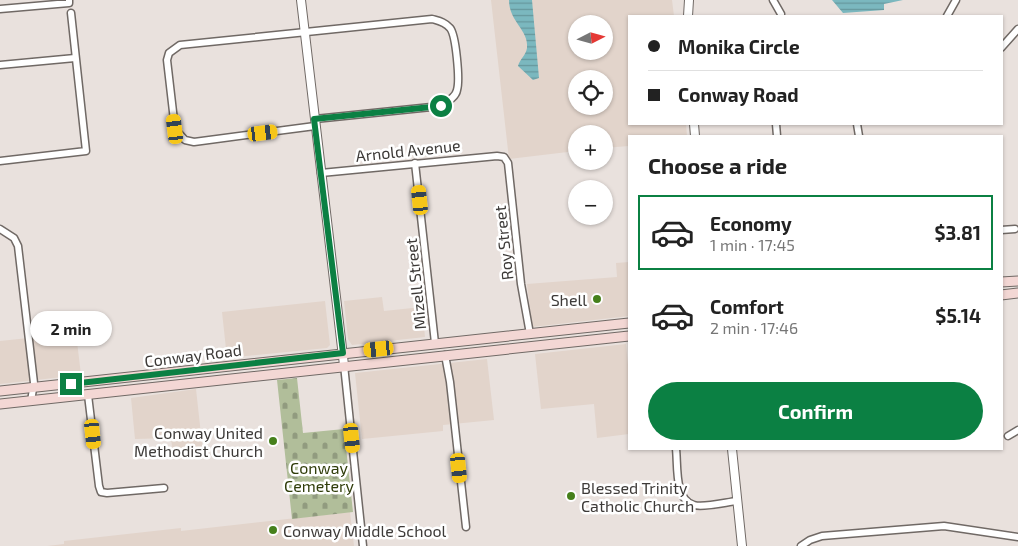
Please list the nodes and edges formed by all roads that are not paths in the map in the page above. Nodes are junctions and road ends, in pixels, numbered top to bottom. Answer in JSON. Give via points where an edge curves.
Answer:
{"nodes":[{"id":1,"x":301,"y":0,"type":"edge"},
{"id":2,"x":690,"y":0,"type":"edge"},
{"id":3,"x":773,"y":0,"type":"edge"},
{"id":4,"x":956,"y":0,"type":"edge"},
{"id":5,"x":69,"y":2,"type":"edge"},
{"id":6,"x":0,"y":9,"type":"edge"},
{"id":7,"x":71,"y":12,"type":"dead end"},
{"id":8,"x":781,"y":14,"type":"dead end"},
{"id":9,"x":688,"y":15,"type":"edge"},
{"id":10,"x":948,"y":15,"type":"edge"},
{"id":11,"x":1018,"y":30,"type":"edge"},
{"id":12,"x":305,"y":32,"type":"junction"},
{"id":13,"x":1003,"y":46,"type":"edge"},
{"id":14,"x":75,"y":58,"type":"junction"},
{"id":15,"x":0,"y":65,"type":"edge"},
{"id":16,"x":315,"y":122,"type":"junction"},
{"id":17,"x":497,"y":156,"type":"joint"},
{"id":18,"x":0,"y":161,"type":"edge"},
{"id":19,"x":415,"y":163,"type":"junction"},
{"id":20,"x":321,"y":173,"type":"junction"},
{"id":21,"x":0,"y":229,"type":"edge"},
{"id":22,"x":1015,"y":229,"type":"dead end"},
{"id":23,"x":1003,"y":230,"type":"edge"},
{"id":24,"x":1018,"y":280,"type":"edge"},
{"id":25,"x":1003,"y":282,"type":"edge"},
{"id":26,"x":1018,"y":293,"type":"edge"},
{"id":27,"x":1003,"y":295,"type":"edge"},
{"id":28,"x":628,"y":323,"type":"edge"},
{"id":29,"x":530,"y":334,"type":"junction"},
{"id":30,"x":628,"y":336,"type":"edge"},
{"id":31,"x":472,"y":340,"type":"junction"},
{"id":32,"x":435,"y":343,"type":"junction"},
{"id":33,"x":343,"y":353,"type":"junction"},
{"id":34,"x":445,"y":355,"type":"junction"},
{"id":35,"x":344,"y":365,"type":"junction"},
{"id":36,"x":207,"y":368,"type":"junction"},
{"id":37,"x":128,"y":378,"type":"junction"},
{"id":38,"x":204,"y":381,"type":"junction"},
{"id":39,"x":33,"y":388,"type":"junction"},
{"id":40,"x":0,"y":392,"type":"edge"},
{"id":41,"x":88,"y":395,"type":"junction"},
{"id":42,"x":31,"y":401,"type":"junction"},
{"id":43,"x":0,"y":404,"type":"edge"},
{"id":44,"x":1018,"y":430,"type":"edge"},
{"id":45,"x":1008,"y":436,"type":"dead end"},
{"id":46,"x":676,"y":450,"type":"edge"},
{"id":47,"x":732,"y":450,"type":"edge"},
{"id":48,"x":164,"y":488,"type":"dead end"},
{"id":49,"x":737,"y":501,"type":"junction"},
{"id":50,"x":466,"y":527,"type":"dead end"},
{"id":51,"x":1018,"y":536,"type":"edge"},
{"id":52,"x":363,"y":546,"type":"edge"},
{"id":53,"x":742,"y":546,"type":"edge"},
{"id":54,"x":801,"y":546,"type":"edge"}],
"edges":[{"from":1,"to":12,"type":"street"},
{"from":2,"to":9,"type":"street"},
{"from":3,"to":8,"type":"street"},
{"from":4,"to":10,"type":"street"},
{"from":5,"to":6,"type":"street"},
{"from":7,"to":14,"type":"street"},
{"from":11,"to":13,"type":"street"},
{"from":12,"to":16,"type":"street"},
{"from":12,"to":16,"type":"street","via":[[432,19],[451,28],[454,37],[457,91],[441,106]]},
{"from":12,"to":16,"type":"street","via":[[180,45],[169,53],[167,60],[175,129],[185,140],[194,142]]},
{"from":14,"to":15,"type":"street"},
{"from":14,"to":18,"type":"street","via":[[86,151]]},
{"from":16,"to":20,"type":"street"},
{"from":17,"to":19,"type":"street","name":"Arnold Avenue"},
{"from":17,"to":29,"type":"street","name":"Roy Street","via":[[504,157],[508,163],[521,284]]},
{"from":19,"to":20,"type":"street","name":"Arnold Avenue"},
{"from":19,"to":32,"type":"street","name":"Mizell Street"},
{"from":20,"to":33,"type":"street"},
{"from":21,"to":39,"type":"street","via":[[14,238],[18,246]]},
{"from":22,"to":23,"type":"street"},
{"from":24,"to":25,"type":"main road"},
{"from":26,"to":27,"type":"main road"},
{"from":28,"to":29,"type":"main road","name":"Conway Road"},
{"from":29,"to":31,"type":"main road","name":"Conway Road"},
{"from":30,"to":34,"type":"main road","name":"Conway Road"},
{"from":31,"to":32,"type":"main road","name":"Conway Road"},
{"from":31,"to":34,"type":"main road"},
{"from":32,"to":33,"type":"main road","name":"Conway Road"},
{"from":33,"to":35,"type":"street"},
{"from":33,"to":36,"type":"main road","name":"Conway Road"},
{"from":34,"to":35,"type":"main road","name":"Conway Road"},
{"from":34,"to":50,"type":"street"},
{"from":35,"to":38,"type":"main road","name":"Conway Road"},
{"from":35,"to":52,"type":"street"},
{"from":36,"to":37,"type":"main road","name":"Conway Road"},
{"from":36,"to":38,"type":"street"},
{"from":37,"to":39,"type":"main road","name":"Conway Road"},
{"from":37,"to":41,"type":"main road","via":[[96,387]]},
{"from":38,"to":41,"type":"main road","name":"Conway Road"},
{"from":39,"to":40,"type":"main road","name":"Conway Road"},
{"from":39,"to":42,"type":"street"},
{"from":41,"to":42,"type":"main road","name":"Conway Road"},
{"from":41,"to":48,"type":"street","via":[[101,492]]},
{"from":42,"to":43,"type":"main road","name":"Conway Road"},
{"from":44,"to":45,"type":"street"},
{"from":46,"to":49,"type":"street","via":[[680,493],[685,500],[694,506]]},
{"from":47,"to":49,"type":"street"},
{"from":49,"to":53,"type":"street"},
{"from":51,"to":54,"type":"street","via":[[935,527],[822,536]]}]}
